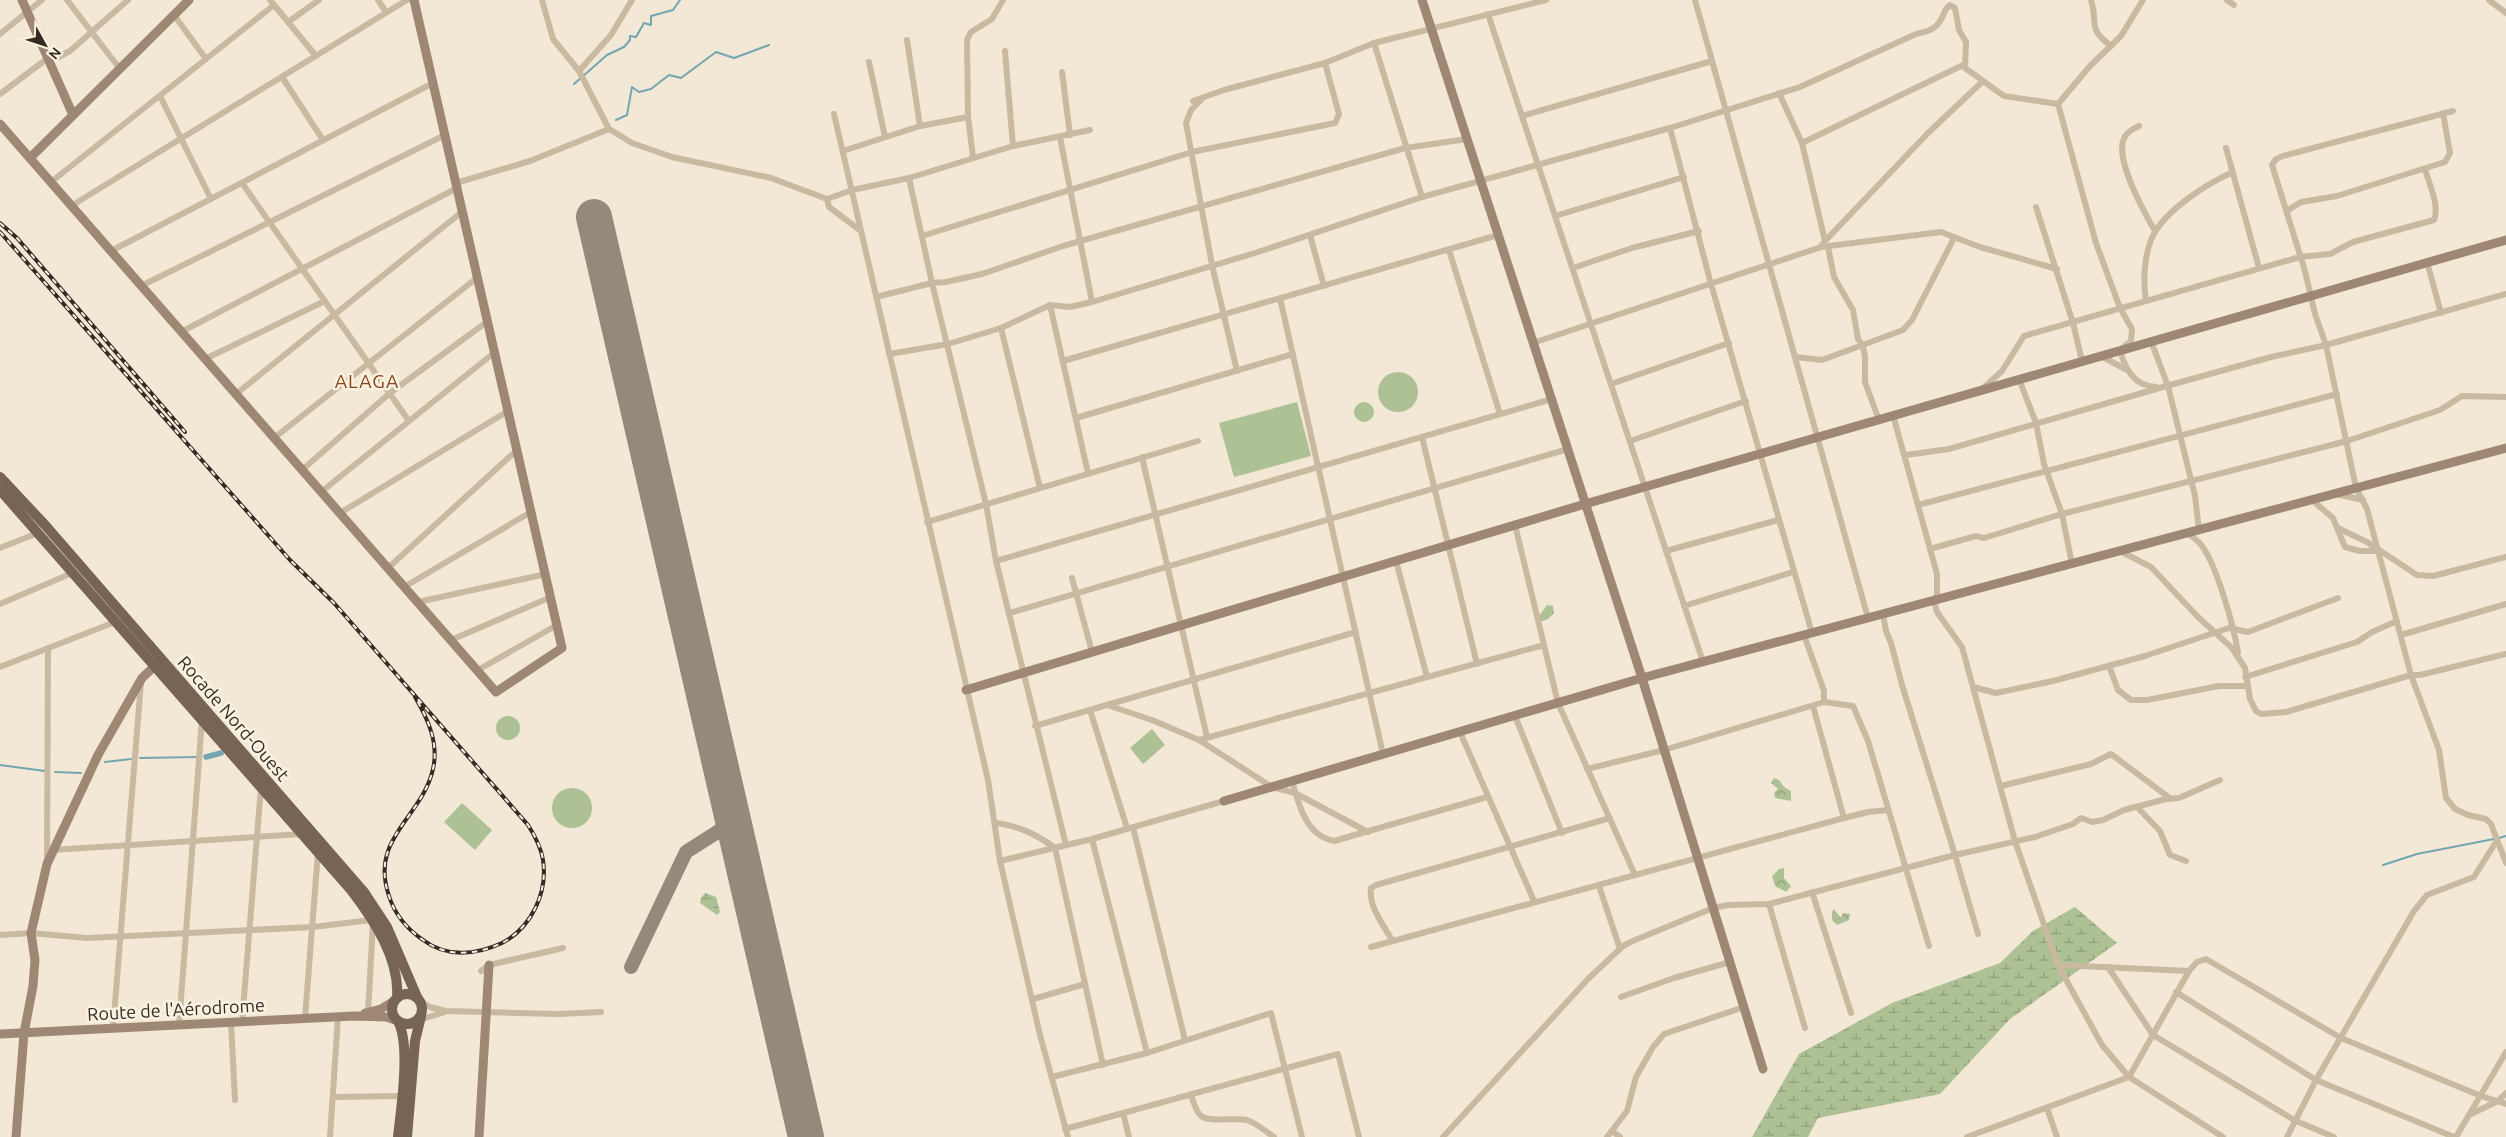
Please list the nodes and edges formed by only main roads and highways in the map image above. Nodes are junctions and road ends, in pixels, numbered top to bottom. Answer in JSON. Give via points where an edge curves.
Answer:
{"nodes":[{"id":1,"x":0,"y":477,"type":"edge"},
{"id":2,"x":0,"y":490,"type":"edge"},
{"id":3,"x":158,"y":663,"type":"junction"},
{"id":4,"x":396,"y":999,"type":"junction"},
{"id":5,"x":418,"y":999,"type":"junction"},
{"id":6,"x":419,"y":1019,"type":"junction"},
{"id":7,"x":398,"y":1021,"type":"junction"},
{"id":8,"x":398,"y":1137,"type":"edge"},
{"id":9,"x":407,"y":1137,"type":"edge"}],
"edges":[{"from":1,"to":3,"type":"main road","name":"Rocade Nord-Ouest"},
{"from":2,"to":3,"type":"main road","name":"Rocade Nord-Ouest","via":[[115,622]]},
{"from":3,"to":4,"type":"main road","name":"Rocade Nord-Ouest","via":[[202,720],[342,878],[372,921],[394,967]]},
{"from":3,"to":5,"type":"main road","name":"Rocade Nord-Ouest","via":[[364,892],[387,926]]},
{"from":4,"to":5,"type":"main road","via":[[405,994]]},
{"from":4,"to":7,"type":"main road","via":[[392,1010]]},
{"from":5,"to":6,"type":"main road","via":[[422,1007]]},
{"from":6,"to":7,"type":"main road","via":[[407,1024]]},
{"from":6,"to":9,"type":"main road"},
{"from":7,"to":8,"type":"main road","via":[[404,1044]]}]}
